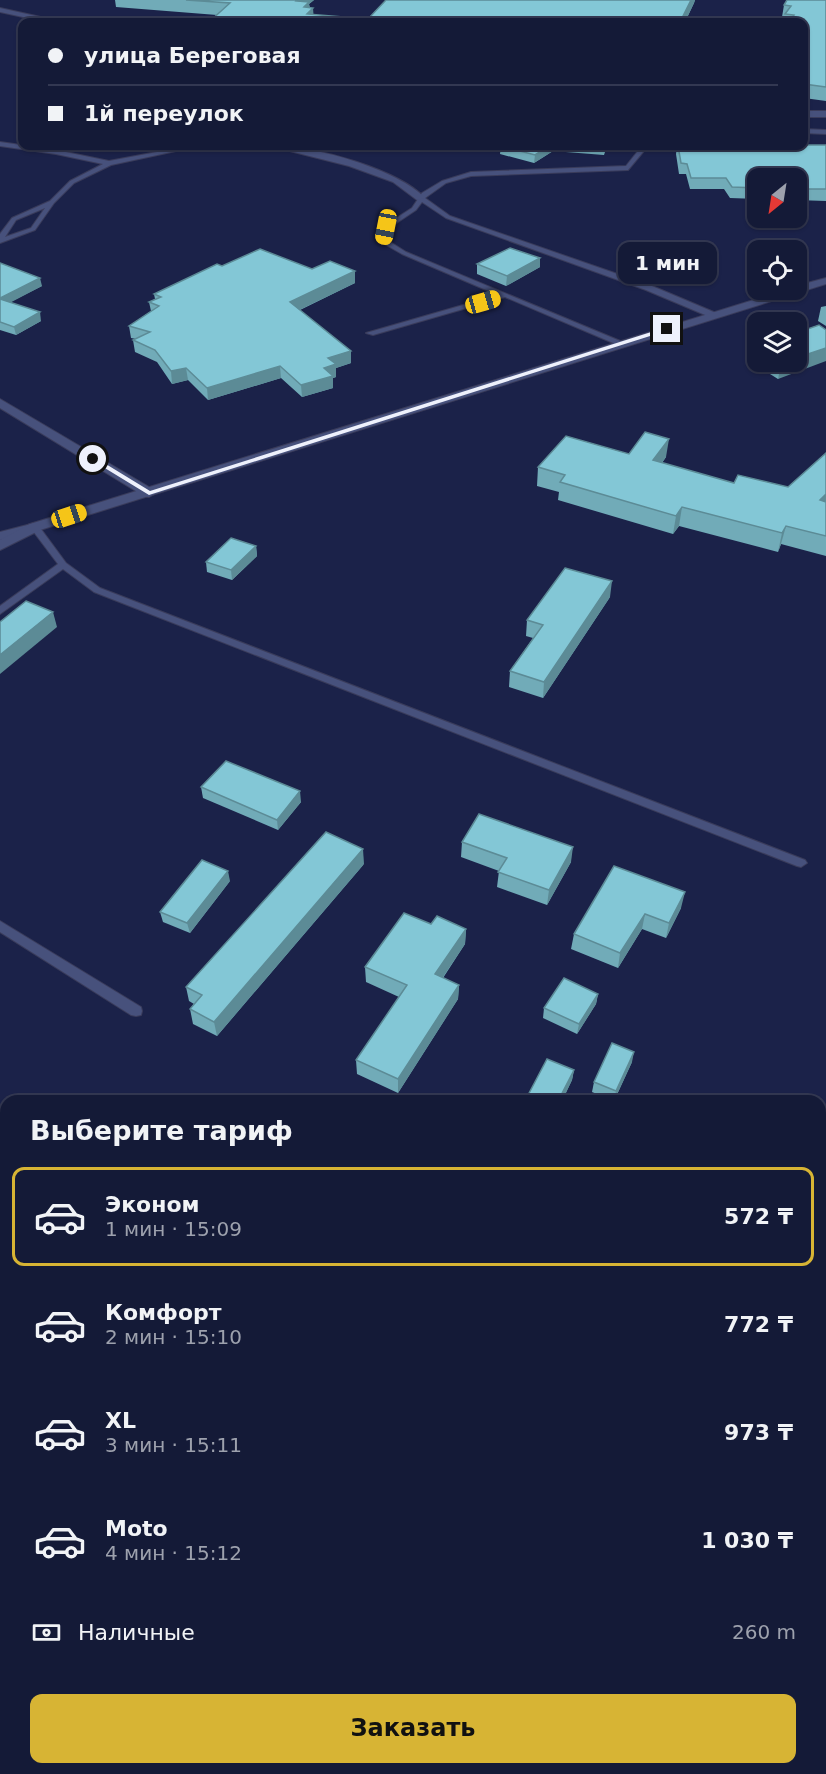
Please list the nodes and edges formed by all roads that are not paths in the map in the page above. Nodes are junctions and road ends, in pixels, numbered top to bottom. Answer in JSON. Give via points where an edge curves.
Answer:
{"nodes":[{"id":1,"x":0,"y":10,"type":"edge"},
{"id":2,"x":36,"y":18,"type":"edge"},
{"id":3,"x":808,"y":114,"type":"edge"},
{"id":4,"x":826,"y":114,"type":"edge"},
{"id":5,"x":808,"y":131,"type":"edge"},
{"id":6,"x":826,"y":132,"type":"edge"},
{"id":7,"x":0,"y":144,"type":"edge"},
{"id":8,"x":18,"y":147,"type":"edge"},
{"id":9,"x":42,"y":150,"type":"edge"},
{"id":10,"x":176,"y":150,"type":"edge"},
{"id":11,"x":297,"y":150,"type":"edge"},
{"id":12,"x":642,"y":150,"type":"edge"},
{"id":13,"x":109,"y":163,"type":"junction"},
{"id":14,"x":420,"y":198,"type":"junction"},
{"id":15,"x":52,"y":202,"type":"junction"},
{"id":16,"x":0,"y":240,"type":"edge"},
{"id":17,"x":826,"y":281,"type":"edge"},
{"id":18,"x":505,"y":295,"type":"junction"},
{"id":19,"x":713,"y":315,"type":"junction"},
{"id":20,"x":370,"y":333,"type":"dead end"},
{"id":21,"x":621,"y":343,"type":"junction"},
{"id":22,"x":0,"y":403,"type":"edge"},
{"id":23,"x":149,"y":493,"type":"junction"},
{"id":24,"x":35,"y":527,"type":"junction"},
{"id":25,"x":0,"y":536,"type":"edge"},
{"id":26,"x":0,"y":546,"type":"edge"},
{"id":27,"x":63,"y":565,"type":"junction"},
{"id":28,"x":0,"y":611,"type":"edge"},
{"id":29,"x":801,"y":863,"type":"dead end"},
{"id":30,"x":0,"y":926,"type":"edge"},
{"id":31,"x":136,"y":1011,"type":"dead end"}],
"edges":[{"from":1,"to":2,"type":"street"},
{"from":3,"to":4,"type":"street"},
{"from":5,"to":6,"type":"lane"},
{"from":7,"to":8,"type":"lane"},
{"from":9,"to":13,"type":"lane"},
{"from":10,"to":13,"type":"lane"},
{"from":11,"to":14,"type":"street","via":[[396,180]]},
{"from":12,"to":14,"type":"lane","via":[[628,168],[471,174],[444,182]]},
{"from":13,"to":15,"type":"lane","via":[[72,182]]},
{"from":14,"to":18,"type":"lane","via":[[414,209],[386,227],[383,241]]},
{"from":14,"to":19,"type":"lane","via":[[448,217],[649,288]]},
{"from":15,"to":16,"type":"lane","via":[[14,219]]},
{"from":15,"to":16,"type":"lane","via":[[33,229]]},
{"from":17,"to":19,"type":"street"},
{"from":18,"to":20,"type":"lane"},
{"from":18,"to":21,"type":"lane"},
{"from":19,"to":21,"type":"street"},
{"from":21,"to":23,"type":"street"},
{"from":22,"to":23,"type":"street"},
{"from":23,"to":24,"type":"street"},
{"from":24,"to":25,"type":"street"},
{"from":24,"to":26,"type":"street"},
{"from":24,"to":27,"type":"lane"},
{"from":27,"to":28,"type":"lane"},
{"from":27,"to":29,"type":"lane","via":[[97,590]]},
{"from":30,"to":31,"type":"lane"}]}
